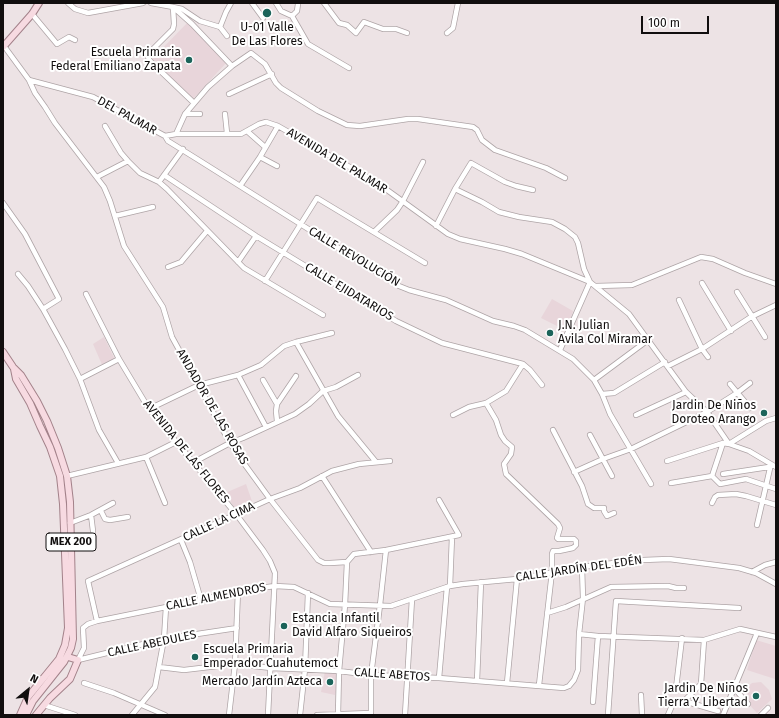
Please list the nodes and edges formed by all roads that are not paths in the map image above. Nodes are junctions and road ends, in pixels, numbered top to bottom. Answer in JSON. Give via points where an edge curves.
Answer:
{"nodes":[{"id":1,"x":40,"y":3,"type":"edge"},
{"id":2,"x":68,"y":3,"type":"edge"},
{"id":3,"x":143,"y":3,"type":"edge"},
{"id":4,"x":151,"y":3,"type":"edge"},
{"id":5,"x":231,"y":3,"type":"edge"},
{"id":6,"x":252,"y":3,"type":"edge"},
{"id":7,"x":276,"y":3,"type":"edge"},
{"id":8,"x":299,"y":3,"type":"edge"},
{"id":9,"x":324,"y":3,"type":"edge"},
{"id":10,"x":458,"y":3,"type":"edge"},
{"id":11,"x":173,"y":7,"type":"junction"},
{"id":12,"x":32,"y":14,"type":"junction"},
{"id":13,"x":292,"y":16,"type":"junction"},
{"id":14,"x":263,"y":18,"type":"dead end"},
{"id":15,"x":220,"y":27,"type":"junction"},
{"id":16,"x":407,"y":33,"type":"dead end"},
{"id":17,"x":447,"y":33,"type":"dead end"},
{"id":18,"x":227,"y":36,"type":"dead end"},
{"id":19,"x":75,"y":40,"type":"dead end"},
{"id":20,"x":3,"y":47,"type":"edge"},
{"id":21,"x":232,"y":66,"type":"junction"},
{"id":22,"x":349,"y":68,"type":"dead end"},
{"id":23,"x":272,"y":74,"type":"junction"},
{"id":24,"x":29,"y":80,"type":"junction"},
{"id":25,"x":228,"y":94,"type":"dead end"},
{"id":26,"x":194,"y":103,"type":"junction"},
{"id":27,"x":185,"y":114,"type":"junction"},
{"id":28,"x":200,"y":114,"type":"dead end"},
{"id":29,"x":225,"y":114,"type":"dead end"},
{"id":30,"x":266,"y":122,"type":"joint"},
{"id":31,"x":105,"y":126,"type":"dead end"},
{"id":32,"x":278,"y":126,"type":"junction"},
{"id":33,"x":247,"y":131,"type":"junction"},
{"id":34,"x":226,"y":133,"type":"junction"},
{"id":35,"x":176,"y":134,"type":"junction"},
{"id":36,"x":164,"y":136,"type":"junction"},
{"id":37,"x":265,"y":147,"type":"junction"},
{"id":38,"x":183,"y":149,"type":"junction"},
{"id":39,"x":260,"y":157,"type":"junction"},
{"id":40,"x":128,"y":162,"type":"junction"},
{"id":41,"x":423,"y":162,"type":"dead end"},
{"id":42,"x":277,"y":166,"type":"dead end"},
{"id":43,"x":164,"y":175,"type":"junction"},
{"id":44,"x":97,"y":177,"type":"junction"},
{"id":45,"x":565,"y":178,"type":"dead end"},
{"id":46,"x":159,"y":182,"type":"junction"},
{"id":47,"x":240,"y":186,"type":"junction"},
{"id":48,"x":455,"y":188,"type":"junction"},
{"id":49,"x":533,"y":190,"type":"dead end"},
{"id":50,"x":403,"y":201,"type":"junction"},
{"id":51,"x":3,"y":203,"type":"edge"},
{"id":52,"x":153,"y":207,"type":"dead end"},
{"id":53,"x":115,"y":216,"type":"junction"},
{"id":54,"x":300,"y":224,"type":"junction"},
{"id":55,"x":436,"y":226,"type":"junction"},
{"id":56,"x":207,"y":231,"type":"junction"},
{"id":57,"x":374,"y":232,"type":"junction"},
{"id":58,"x":256,"y":236,"type":"junction"},
{"id":59,"x":283,"y":253,"type":"junction"},
{"id":60,"x":238,"y":262,"type":"junction"},
{"id":61,"x":425,"y":263,"type":"dead end"},
{"id":62,"x":168,"y":267,"type":"dead end"},
{"id":63,"x":18,"y":274,"type":"dead end"},
{"id":64,"x":265,"y":281,"type":"junction"},
{"id":65,"x":590,"y":282,"type":"junction"},
{"id":66,"x":702,"y":283,"type":"dead end"},
{"id":67,"x":776,"y":284,"type":"edge"},
{"id":68,"x":596,"y":286,"type":"junction"},
{"id":69,"x":736,"y":292,"type":"dead end"},
{"id":70,"x":86,"y":294,"type":"dead end"},
{"id":71,"x":679,"y":300,"type":"dead end"},
{"id":72,"x":776,"y":305,"type":"edge"},
{"id":73,"x":43,"y":308,"type":"junction"},
{"id":74,"x":323,"y":315,"type":"dead end"},
{"id":75,"x":751,"y":317,"type":"junction"},
{"id":76,"x":731,"y":331,"type":"junction"},
{"id":77,"x":332,"y":333,"type":"dead end"},
{"id":78,"x":765,"y":336,"type":"dead end"},
{"id":79,"x":648,"y":340,"type":"junction"},
{"id":80,"x":296,"y":342,"type":"junction"},
{"id":81,"x":702,"y":349,"type":"junction"},
{"id":82,"x":560,"y":350,"type":"junction"},
{"id":83,"x":3,"y":352,"type":"edge"},
{"id":84,"x":708,"y":358,"type":"dead end"},
{"id":85,"x":119,"y":359,"type":"junction"},
{"id":86,"x":522,"y":364,"type":"junction"},
{"id":87,"x":666,"y":364,"type":"junction"},
{"id":88,"x":14,"y":367,"type":"junction"},
{"id":89,"x":238,"y":375,"type":"junction"},
{"id":90,"x":358,"y":375,"type":"dead end"},
{"id":91,"x":296,"y":376,"type":"dead end"},
{"id":92,"x":80,"y":379,"type":"junction"},
{"id":93,"x":263,"y":380,"type":"dead end"},
{"id":94,"x":594,"y":380,"type":"junction"},
{"id":95,"x":730,"y":384,"type":"dead end"},
{"id":96,"x":750,"y":384,"type":"dead end"},
{"id":97,"x":199,"y":385,"type":"junction"},
{"id":98,"x":542,"y":385,"type":"dead end"},
{"id":99,"x":323,"y":391,"type":"junction"},
{"id":100,"x":686,"y":392,"type":"junction"},
{"id":101,"x":602,"y":394,"type":"junction"},
{"id":102,"x":737,"y":394,"type":"junction"},
{"id":103,"x":486,"y":403,"type":"junction"},
{"id":104,"x":278,"y":404,"type":"junction"},
{"id":105,"x":750,"y":408,"type":"dead end"},
{"id":106,"x":149,"y":409,"type":"junction"},
{"id":107,"x":707,"y":412,"type":"junction"},
{"id":108,"x":453,"y":415,"type":"dead end"},
{"id":109,"x":636,"y":415,"type":"dead end"},
{"id":110,"x":776,"y":418,"type":"edge"},
{"id":111,"x":277,"y":421,"type":"junction"},
{"id":112,"x":266,"y":427,"type":"junction"},
{"id":113,"x":553,"y":430,"type":"dead end"},
{"id":114,"x":590,"y":435,"type":"dead end"},
{"id":115,"x":176,"y":442,"type":"junction"},
{"id":116,"x":230,"y":443,"type":"junction"},
{"id":117,"x":723,"y":443,"type":"junction"},
{"id":118,"x":729,"y":444,"type":"junction"},
{"id":119,"x":631,"y":449,"type":"junction"},
{"id":120,"x":146,"y":458,"type":"junction"},
{"id":121,"x":603,"y":459,"type":"junction"},
{"id":122,"x":390,"y":461,"type":"dead end"},
{"id":123,"x":667,"y":461,"type":"dead end"},
{"id":124,"x":194,"y":462,"type":"junction"},
{"id":125,"x":376,"y":462,"type":"junction"},
{"id":126,"x":118,"y":463,"type":"junction"},
{"id":127,"x":770,"y":465,"type":"junction"},
{"id":128,"x":776,"y":467,"type":"edge"},
{"id":129,"x":574,"y":472,"type":"junction"},
{"id":130,"x":723,"y":474,"type":"dead end"},
{"id":131,"x":67,"y":476,"type":"junction"},
{"id":132,"x":322,"y":476,"type":"junction"},
{"id":133,"x":612,"y":476,"type":"dead end"},
{"id":134,"x":712,"y":476,"type":"junction"},
{"id":135,"x":671,"y":483,"type":"dead end"},
{"id":136,"x":651,"y":484,"type":"dead end"},
{"id":137,"x":766,"y":486,"type":"junction"},
{"id":138,"x":776,"y":489,"type":"edge"},
{"id":139,"x":270,"y":499,"type":"junction"},
{"id":140,"x":439,"y":500,"type":"dead end"},
{"id":141,"x":762,"y":500,"type":"junction"},
{"id":142,"x":113,"y":503,"type":"dead end"},
{"id":143,"x":165,"y":503,"type":"dead end"},
{"id":144,"x":712,"y":503,"type":"dead end"},
{"id":145,"x":776,"y":505,"type":"edge"},
{"id":146,"x":101,"y":511,"type":"junction"},
{"id":147,"x":614,"y":513,"type":"dead end"},
{"id":148,"x":236,"y":514,"type":"junction"},
{"id":149,"x":91,"y":515,"type":"junction"},
{"id":150,"x":128,"y":516,"type":"dead end"},
{"id":151,"x":70,"y":523,"type":"junction"},
{"id":152,"x":757,"y":525,"type":"dead end"},
{"id":153,"x":93,"y":531,"type":"dead end"},
{"id":154,"x":452,"y":537,"type":"junction"},
{"id":155,"x":181,"y":540,"type":"junction"},
{"id":156,"x":386,"y":550,"type":"junction"},
{"id":157,"x":371,"y":552,"type":"junction"},
{"id":158,"x":347,"y":562,"type":"junction"},
{"id":159,"x":776,"y":562,"type":"edge"},
{"id":160,"x":582,"y":567,"type":"junction"},
{"id":161,"x":552,"y":572,"type":"junction"},
{"id":162,"x":752,"y":572,"type":"junction"},
{"id":163,"x":517,"y":579,"type":"junction"},
{"id":164,"x":481,"y":582,"type":"junction"},
{"id":165,"x":776,"y":584,"type":"edge"},
{"id":166,"x":275,"y":586,"type":"junction"},
{"id":167,"x":448,"y":587,"type":"junction"},
{"id":168,"x":684,"y":588,"type":"dead end"},
{"id":169,"x":238,"y":591,"type":"junction"},
{"id":170,"x":308,"y":593,"type":"junction"},
{"id":171,"x":583,"y":598,"type":"junction"},
{"id":172,"x":412,"y":599,"type":"junction"},
{"id":173,"x":201,"y":600,"type":"junction"},
{"id":174,"x":345,"y":605,"type":"junction"},
{"id":175,"x":380,"y":606,"type":"junction"},
{"id":176,"x":166,"y":607,"type":"junction"},
{"id":177,"x":739,"y":608,"type":"dead end"},
{"id":178,"x":547,"y":613,"type":"junction"},
{"id":179,"x":97,"y":621,"type":"junction"},
{"id":180,"x":237,"y":628,"type":"junction"},
{"id":181,"x":757,"y":632,"type":"junction"},
{"id":182,"x":579,"y":634,"type":"junction"},
{"id":183,"x":598,"y":636,"type":"junction"},
{"id":184,"x":613,"y":636,"type":"junction"},
{"id":185,"x":776,"y":637,"type":"edge"},
{"id":186,"x":682,"y":638,"type":"junction"},
{"id":187,"x":164,"y":639,"type":"junction"},
{"id":188,"x":704,"y":640,"type":"junction"},
{"id":189,"x":68,"y":657,"type":"junction"},
{"id":190,"x":78,"y":660,"type":"junction"},
{"id":191,"x":235,"y":664,"type":"junction"},
{"id":192,"x":158,"y":667,"type":"junction"},
{"id":193,"x":271,"y":668,"type":"junction"},
{"id":194,"x":305,"y":669,"type":"junction"},
{"id":195,"x":339,"y":671,"type":"junction"},
{"id":196,"x":371,"y":675,"type":"junction"},
{"id":197,"x":407,"y":676,"type":"junction"},
{"id":198,"x":439,"y":678,"type":"junction"},
{"id":199,"x":477,"y":681,"type":"junction"},
{"id":200,"x":84,"y":683,"type":"dead end"},
{"id":201,"x":507,"y":683,"type":"junction"},
{"id":202,"x":540,"y":685,"type":"junction"},
{"id":203,"x":676,"y":688,"type":"dead end"},
{"id":204,"x":735,"y":689,"type":"junction"},
{"id":205,"x":641,"y":696,"type":"dead end"},
{"id":206,"x":684,"y":701,"type":"junction"},
{"id":207,"x":593,"y":702,"type":"dead end"},
{"id":208,"x":142,"y":704,"type":"junction"},
{"id":209,"x":748,"y":704,"type":"dead end"},
{"id":210,"x":44,"y":705,"type":"junction"},
{"id":211,"x":768,"y":708,"type":"dead end"},
{"id":212,"x":724,"y":712,"type":"edge"},
{"id":213,"x":716,"y":713,"type":"edge"},
{"id":214,"x":339,"y":714,"type":"edge"},
{"id":215,"x":20,"y":715,"type":"edge"},
{"id":216,"x":26,"y":715,"type":"edge"},
{"id":217,"x":36,"y":715,"type":"edge"},
{"id":218,"x":75,"y":715,"type":"edge"},
{"id":219,"x":132,"y":715,"type":"edge"},
{"id":220,"x":165,"y":715,"type":"edge"},
{"id":221,"x":229,"y":715,"type":"edge"},
{"id":222,"x":268,"y":715,"type":"edge"},
{"id":223,"x":300,"y":715,"type":"edge"},
{"id":224,"x":317,"y":715,"type":"edge"},
{"id":225,"x":405,"y":715,"type":"edge"},
{"id":226,"x":608,"y":715,"type":"edge"},
{"id":227,"x":642,"y":715,"type":"edge"},
{"id":228,"x":668,"y":715,"type":"edge"},
{"id":229,"x":761,"y":715,"type":"edge"}],
"edges":[{"from":1,"to":12,"type":"main road"},
{"from":2,"to":3,"type":"street","via":[[75,9],[88,12]]},
{"from":4,"to":11,"type":"street"},
{"from":5,"to":15,"type":"street"},
{"from":6,"to":14,"type":"street"},
{"from":7,"to":13,"type":"street","via":[[281,11]]},
{"from":8,"to":13,"type":"street","via":[[297,11]]},
{"from":9,"to":16,"type":"street","via":[[339,23],[347,25],[356,33],[364,22],[383,29],[396,29]]},
{"from":10,"to":17,"type":"street","via":[[453,28]]},
{"from":11,"to":15,"type":"street","via":[[182,9],[200,22]]},
{"from":11,"to":21,"type":"street"},
{"from":11,"to":26,"type":"street","via":[[173,28],[147,55],[150,61]]},
{"from":12,"to":19,"type":"street","via":[[57,44],[69,37]]},
{"from":12,"to":20,"type":"main road"},
{"from":13,"to":22,"type":"street","via":[[308,44]]},
{"from":15,"to":18,"type":"street"},
{"from":20,"to":24,"type":"street"},
{"from":21,"to":23,"type":"street","via":[[251,53],[265,64]]},
{"from":21,"to":26,"type":"street"},
{"from":23,"to":25,"type":"street"},
{"from":23,"to":45,"type":"street","via":[[281,88],[347,125],[360,126],[418,119],[473,127],[482,140],[495,150],[546,168]]},
{"from":24,"to":36,"type":"street","name":"DEL PALMAR","via":[[94,97]]},
{"from":24,"to":44,"type":"street","name":"ANDADOR DE LAS ROSAS","via":[[55,123]]},
{"from":26,"to":27,"type":"street"},
{"from":27,"to":28,"type":"street"},
{"from":27,"to":35,"type":"street"},
{"from":29,"to":34,"type":"street"},
{"from":30,"to":32,"type":"street","name":"AVENIDA DEL PALMAR"},
{"from":30,"to":33,"type":"street","name":"DEL PALMAR"},
{"from":31,"to":40,"type":"street"},
{"from":32,"to":37,"type":"street"},
{"from":32,"to":50,"type":"street","name":"AVENIDA DEL PALMAR","via":[[376,182]]},
{"from":33,"to":34,"type":"street","name":"DEL PALMAR","via":[[234,135]]},
{"from":33,"to":37,"type":"street"},
{"from":34,"to":35,"type":"street","name":"DEL PALMAR"},
{"from":35,"to":36,"type":"street","name":"DEL PALMAR"},
{"from":36,"to":38,"type":"street","name":"CALLE REVOLUCIÓN"},
{"from":37,"to":39,"type":"street"},
{"from":38,"to":43,"type":"street"},
{"from":38,"to":47,"type":"street","name":"CALLE REVOLUCIÓN"},
{"from":39,"to":42,"type":"street"},
{"from":39,"to":47,"type":"street"},
{"from":40,"to":44,"type":"street"},
{"from":40,"to":46,"type":"street","via":[[140,173]]},
{"from":41,"to":50,"type":"street"},
{"from":43,"to":46,"type":"street"},
{"from":43,"to":58,"type":"street","name":"CALLE EJIDATARIOS"},
{"from":44,"to":53,"type":"street","name":"ANDADOR DE LAS ROSAS","via":[[104,187]]},
{"from":46,"to":56,"type":"street"},
{"from":47,"to":54,"type":"street","name":"CALLE REVOLUCIÓN"},
{"from":48,"to":49,"type":"street","via":[[471,163],[506,182]]},
{"from":48,"to":55,"type":"street"},
{"from":48,"to":65,"type":"street","via":[[499,212],[552,222],[565,229],[578,243]]},
{"from":50,"to":55,"type":"street","name":"AVENIDA DEL PALMAR"},
{"from":50,"to":57,"type":"street"},
{"from":51,"to":73,"type":"street","via":[[25,234],[59,299]]},
{"from":52,"to":53,"type":"street"},
{"from":53,"to":97,"type":"street","name":"ANDADOR DE LAS ROSAS","via":[[124,246],[163,307],[172,338]]},
{"from":54,"to":57,"type":"street","via":[[317,198]]},
{"from":54,"to":59,"type":"street"},
{"from":54,"to":82,"type":"street","name":"CALLE REVOLUCIÓN","via":[[399,286],[446,300],[493,321],[519,328]]},
{"from":55,"to":65,"type":"street","name":"AVENIDA DEL PALMAR","via":[[460,239],[505,248]]},
{"from":56,"to":60,"type":"street"},
{"from":56,"to":62,"type":"street","via":[[181,262]]},
{"from":57,"to":61,"type":"street"},
{"from":58,"to":59,"type":"street","name":"CALLE EJIDATARIOS"},
{"from":58,"to":60,"type":"street"},
{"from":59,"to":64,"type":"street"},
{"from":59,"to":86,"type":"street","name":"CALLE EJIDATARIOS","via":[[396,321],[442,344]]},
{"from":60,"to":64,"type":"street"},
{"from":63,"to":73,"type":"street"},
{"from":64,"to":74,"type":"street"},
{"from":65,"to":68,"type":"street","name":"AVENIDA DEL PALMAR"},
{"from":65,"to":82,"type":"street"},
{"from":66,"to":76,"type":"street"},
{"from":67,"to":68,"type":"street","via":[[713,259],[701,257],[632,284]]},
{"from":68,"to":79,"type":"street","name":"AVENIDA DEL PALMAR","via":[[629,314]]},
{"from":69,"to":75,"type":"street"},
{"from":70,"to":85,"type":"street","name":"AVENIDA DE LAS FLORES"},
{"from":71,"to":81,"type":"street"},
{"from":72,"to":75,"type":"street"},
{"from":73,"to":92,"type":"street"},
{"from":75,"to":76,"type":"street"},
{"from":75,"to":78,"type":"street"},
{"from":76,"to":81,"type":"street"},
{"from":77,"to":80,"type":"street"},
{"from":79,"to":87,"type":"street","name":"AVENIDA DEL PALMAR"},
{"from":79,"to":94,"type":"street"},
{"from":80,"to":89,"type":"street","via":[[284,346],[261,365]]},
{"from":80,"to":99,"type":"street"},
{"from":81,"to":84,"type":"street"},
{"from":81,"to":87,"type":"street"},
{"from":82,"to":94,"type":"street","name":"CALLE REVOLUCIÓN"},
{"from":83,"to":88,"type":"main road","number":"MEX 200"},
{"from":85,"to":92,"type":"street"},
{"from":85,"to":106,"type":"street","name":"AVENIDA DE LAS FLORES"},
{"from":86,"to":98,"type":"street"},
{"from":86,"to":103,"type":"street","via":[[506,391]]},
{"from":87,"to":100,"type":"street","name":"AVENIDA DEL PALMAR"},
{"from":87,"to":101,"type":"street","via":[[614,393]]},
{"from":88,"to":131,"type":"main road","number":"MEX 200","via":[[37,401],[58,448]]},
{"from":88,"to":215,"type":"main road","number":"MEX 200","via":[[16,379],[30,403],[60,476],[68,628],[59,659],[28,697]]},
{"from":89,"to":97,"type":"street"},
{"from":89,"to":112,"type":"street"},
{"from":90,"to":99,"type":"street"},
{"from":91,"to":104,"type":"street"},
{"from":92,"to":126,"type":"street","via":[[99,430]]},
{"from":93,"to":104,"type":"street"},
{"from":94,"to":101,"type":"street","name":"CALLE REVOLUCIÓN"},
{"from":95,"to":102,"type":"street"},
{"from":96,"to":102,"type":"street"},
{"from":97,"to":106,"type":"street"},
{"from":97,"to":116,"type":"street","name":"ANDADOR DE LAS ROSAS"},
{"from":99,"to":111,"type":"street","via":[[295,414]]},
{"from":99,"to":125,"type":"street","via":[[338,416]]},
{"from":100,"to":107,"type":"street","name":"AVENIDA DEL PALMAR"},
{"from":100,"to":109,"type":"street"},
{"from":101,"to":119,"type":"street","name":"CALLE REVOLUCIÓN","via":[[610,414]]},
{"from":102,"to":105,"type":"street"},
{"from":102,"to":107,"type":"street"},
{"from":103,"to":108,"type":"street","via":[[469,407]]},
{"from":103,"to":161,"type":"street","via":[[501,435],[512,447],[511,454],[504,464],[506,474],[558,524],[558,539],[576,541],[573,548],[554,551]]},
{"from":104,"to":111,"type":"street"},
{"from":106,"to":115,"type":"street","name":"AVENIDA DE LAS FLORES"},
{"from":107,"to":118,"type":"street","name":"AVENIDA DEL PALMAR"},
{"from":107,"to":119,"type":"street"},
{"from":110,"to":118,"type":"street","via":[[766,421]]},
{"from":111,"to":112,"type":"street"},
{"from":112,"to":116,"type":"street"},
{"from":113,"to":129,"type":"street"},
{"from":114,"to":121,"type":"street"},
{"from":115,"to":120,"type":"street"},
{"from":115,"to":124,"type":"street","name":"AVENIDA DE LAS FLORES"},
{"from":116,"to":124,"type":"street"},
{"from":116,"to":139,"type":"street","name":"ANDADOR DE LAS ROSAS"},
{"from":117,"to":118,"type":"street"},
{"from":117,"to":123,"type":"street"},
{"from":117,"to":134,"type":"street"},
{"from":118,"to":127,"type":"street","via":[[749,450]]},
{"from":119,"to":121,"type":"street"},
{"from":119,"to":136,"type":"street","name":"CALLE REVOLUCIÓN"},
{"from":120,"to":126,"type":"street"},
{"from":120,"to":143,"type":"street"},
{"from":121,"to":129,"type":"street"},
{"from":121,"to":133,"type":"street"},
{"from":122,"to":125,"type":"street","name":"CALLE LA CIMA"},
{"from":124,"to":148,"type":"street","name":"AVENIDA DE LAS FLORES"},
{"from":125,"to":132,"type":"street","name":"CALLE LA CIMA","via":[[342,468]]},
{"from":126,"to":131,"type":"street"},
{"from":127,"to":128,"type":"street"},
{"from":127,"to":130,"type":"street"},
{"from":127,"to":137,"type":"street"},
{"from":129,"to":147,"type":"street","via":[[588,504],[594,508],[604,509],[607,516]]},
{"from":131,"to":151,"type":"main road","number":"MEX 200"},
{"from":132,"to":139,"type":"street","name":"CALLE LA CIMA","via":[[300,488]]},
{"from":132,"to":157,"type":"street"},
{"from":134,"to":135,"type":"street"},
{"from":134,"to":137,"type":"street","via":[[720,484],[746,479]]},
{"from":137,"to":138,"type":"street"},
{"from":137,"to":141,"type":"street"},
{"from":139,"to":148,"type":"street","name":"CALLE LA CIMA"},
{"from":139,"to":158,"type":"street","name":"ANDADOR DE LAS ROSAS","via":[[318,560],[330,563]]},
{"from":140,"to":154,"type":"street","via":[[459,535]]},
{"from":141,"to":144,"type":"street","via":[[746,496],[718,495]]},
{"from":141,"to":145,"type":"street"},
{"from":141,"to":152,"type":"street"},
{"from":142,"to":146,"type":"street"},
{"from":146,"to":149,"type":"street"},
{"from":146,"to":150,"type":"street","via":[[105,519],[110,520]]},
{"from":148,"to":155,"type":"street","name":"CALLE LA CIMA"},
{"from":148,"to":166,"type":"street","name":"AVENIDA DE LAS FLORES","via":[[270,561],[275,573]]},
{"from":149,"to":151,"type":"street"},
{"from":149,"to":153,"type":"street"},
{"from":151,"to":189,"type":"main road","number":"MEX 200","via":[[74,628]]},
{"from":154,"to":156,"type":"street"},
{"from":154,"to":167,"type":"street"},
{"from":155,"to":173,"type":"street"},
{"from":155,"to":179,"type":"street","name":"CALLE LA CIMA","via":[[88,581]]},
{"from":156,"to":157,"type":"street"},
{"from":156,"to":175,"type":"street"},
{"from":157,"to":158,"type":"street","via":[[354,554]]},
{"from":158,"to":174,"type":"street"},
{"from":159,"to":162,"type":"street"},
{"from":160,"to":161,"type":"street","name":"CALLE JARDÍN DEL EDÉN"},
{"from":160,"to":162,"type":"street","name":"CALLE JARDÍN DEL EDÉN","via":[[668,559]]},
{"from":160,"to":171,"type":"street"},
{"from":161,"to":163,"type":"street","name":"CALLE JARDÍN DEL EDÉN"},
{"from":161,"to":178,"type":"street"},
{"from":162,"to":165,"type":"street","name":"CALLE JARDÍN DEL EDÉN"},
{"from":163,"to":164,"type":"street","name":"CALLE JARDÍN DEL EDÉN"},
{"from":163,"to":201,"type":"street"},
{"from":164,"to":167,"type":"street","name":"CALLE JARDÍN DEL EDÉN"},
{"from":164,"to":199,"type":"street"},
{"from":166,"to":169,"type":"street","name":"CALLE ALMENDROS"},
{"from":166,"to":170,"type":"street","name":"CALLE ALMENDROS","via":[[294,587]]},
{"from":166,"to":193,"type":"street","name":"AVENIDA DE LAS FLORES"},
{"from":167,"to":172,"type":"street","name":"CALLE ALMENDROS"},
{"from":167,"to":198,"type":"street"},
{"from":168,"to":171,"type":"street","via":[[611,587]]},
{"from":169,"to":173,"type":"street","name":"CALLE ALMENDROS"},
{"from":169,"to":180,"type":"street"},
{"from":170,"to":174,"type":"street","name":"CALLE ALMENDROS","via":[[330,604]]},
{"from":170,"to":194,"type":"street"},
{"from":171,"to":178,"type":"street"},
{"from":171,"to":182,"type":"street"},
{"from":172,"to":175,"type":"street","name":"CALLE ALMENDROS","via":[[391,606]]},
{"from":172,"to":197,"type":"street"},
{"from":173,"to":176,"type":"street","name":"CALLE ALMENDROS"},
{"from":174,"to":175,"type":"street","name":"CALLE ALMENDROS"},
{"from":174,"to":195,"type":"street"},
{"from":175,"to":196,"type":"street"},
{"from":176,"to":179,"type":"street","name":"CALLE ALMENDROS"},
{"from":176,"to":187,"type":"street"},
{"from":177,"to":184,"type":"street","via":[[616,601]]},
{"from":178,"to":202,"type":"street"},
{"from":179,"to":190,"type":"street","name":"CALLE ALMENDROS","via":[[83,628],[84,648]]},
{"from":180,"to":187,"type":"street","name":"CALLE ABEDULES"},
{"from":180,"to":191,"type":"street"},
{"from":181,"to":185,"type":"street"},
{"from":181,"to":188,"type":"street","via":[[740,629]]},
{"from":181,"to":204,"type":"street"},
{"from":182,"to":183,"type":"street"},
{"from":182,"to":202,"type":"street","name":"CALLE ABETOS","via":[[578,670],[574,680],[564,688]]},
{"from":183,"to":184,"type":"street"},
{"from":183,"to":207,"type":"street"},
{"from":184,"to":186,"type":"street"},
{"from":184,"to":226,"type":"street"},
{"from":186,"to":188,"type":"street"},
{"from":186,"to":203,"type":"street"},
{"from":187,"to":190,"type":"street","name":"CALLE ABEDULES"},
{"from":187,"to":192,"type":"street"},
{"from":188,"to":206,"type":"street","via":[[701,684]]},
{"from":189,"to":190,"type":"main road"},
{"from":189,"to":216,"type":"main road","number":"MEX 200","via":[[33,701]]},
{"from":190,"to":210,"type":"main road","via":[[70,679]]},
{"from":191,"to":192,"type":"street","name":"CALLE ABETOS","via":[[184,670]]},
{"from":191,"to":193,"type":"street","name":"CALLE ABETOS"},
{"from":191,"to":221,"type":"street"},
{"from":192,"to":208,"type":"street","via":[[155,687]]},
{"from":193,"to":194,"type":"street","name":"CALLE ABETOS"},
{"from":193,"to":222,"type":"street","name":"AVENIDA DE LAS FLORES"},
{"from":194,"to":195,"type":"street","name":"CALLE ABETOS"},
{"from":194,"to":223,"type":"street"},
{"from":195,"to":196,"type":"street","name":"CALLE ABETOS"},
{"from":195,"to":214,"type":"street"},
{"from":196,"to":197,"type":"street","name":"CALLE ABETOS"},
{"from":196,"to":214,"type":"street","via":[[371,713]]},
{"from":197,"to":198,"type":"street","name":"CALLE ABETOS"},
{"from":197,"to":225,"type":"street"},
{"from":198,"to":199,"type":"street","name":"CALLE ABETOS"},
{"from":199,"to":201,"type":"street","name":"CALLE ABETOS"},
{"from":200,"to":208,"type":"street"},
{"from":201,"to":202,"type":"street","name":"CALLE ABETOS"},
{"from":204,"to":209,"type":"street"},
{"from":204,"to":212,"type":"street"},
{"from":205,"to":227,"type":"street"},
{"from":206,"to":213,"type":"street"},
{"from":206,"to":228,"type":"street","via":[[674,701]]},
{"from":208,"to":219,"type":"street"},
{"from":208,"to":220,"type":"street"},
{"from":210,"to":217,"type":"main road"},
{"from":210,"to":218,"type":"street"},
{"from":211,"to":229,"type":"street"},
{"from":212,"to":213,"type":"street"},
{"from":214,"to":224,"type":"street"}]}
